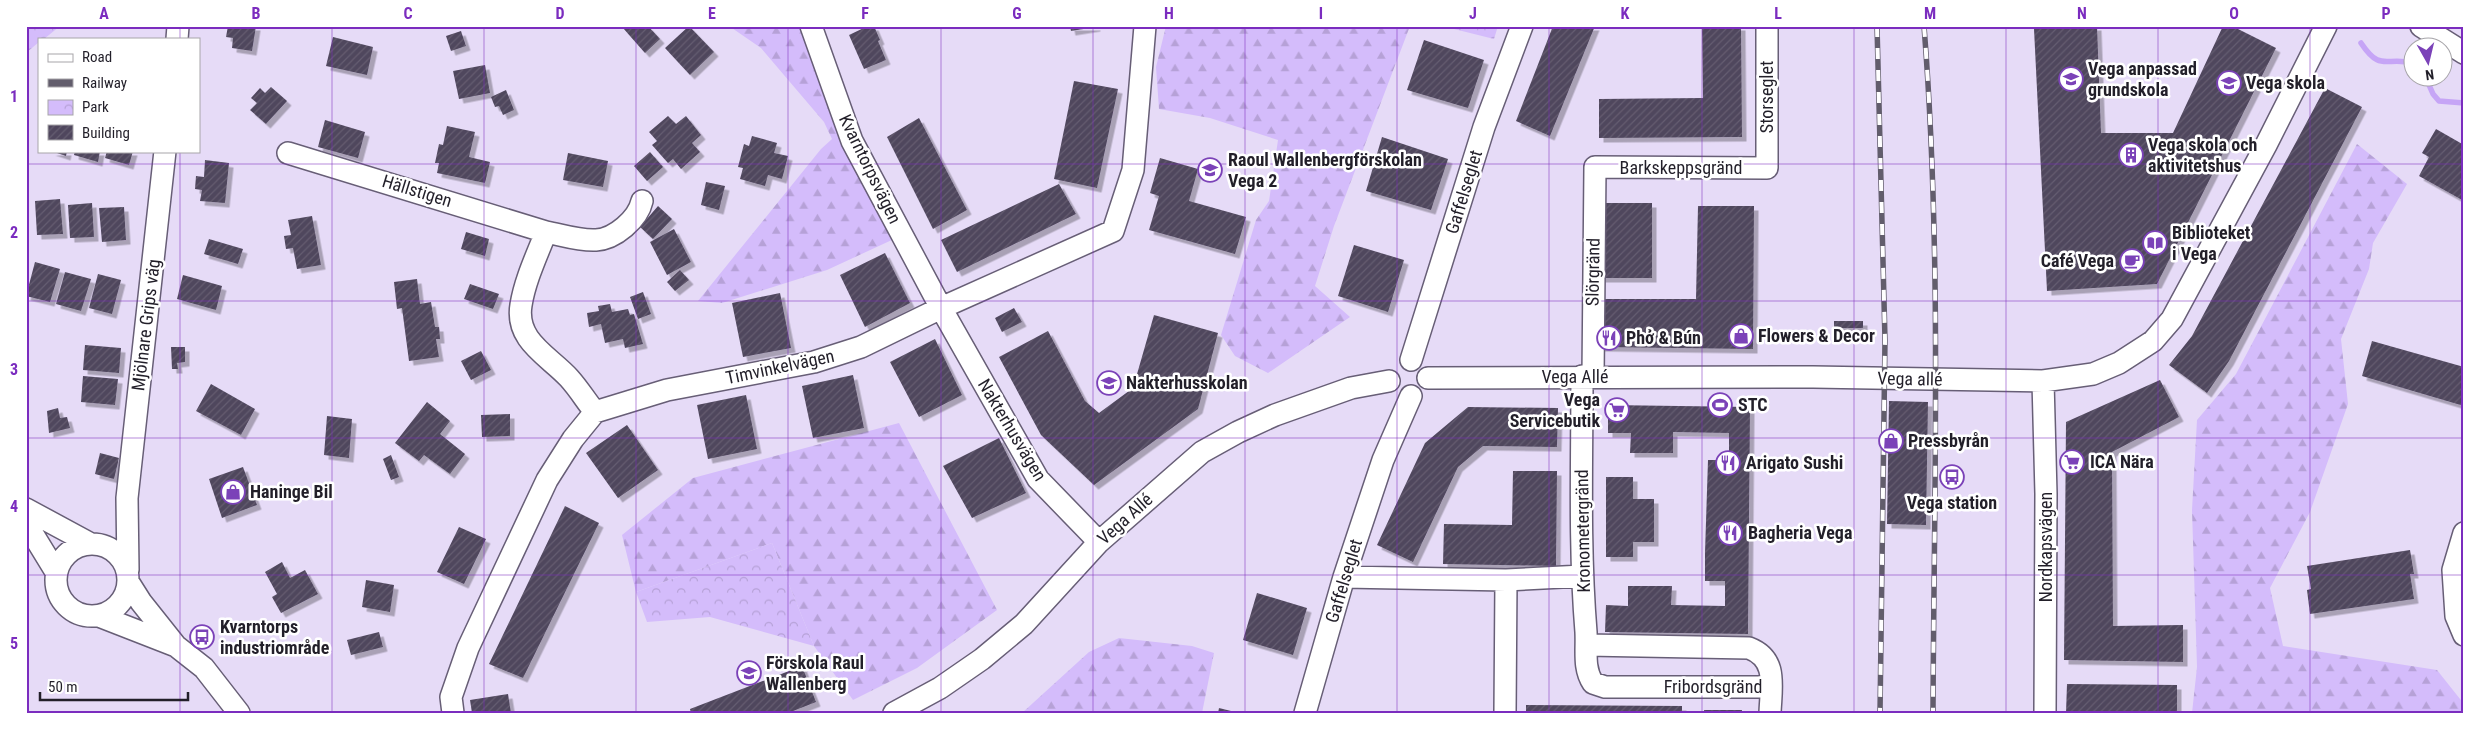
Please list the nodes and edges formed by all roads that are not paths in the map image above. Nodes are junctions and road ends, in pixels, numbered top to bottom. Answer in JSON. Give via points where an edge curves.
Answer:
{"nodes":[{"id":1,"x":811,"y":26,"type":"edge"},
{"id":2,"x":1145,"y":26,"type":"edge"},
{"id":3,"x":1522,"y":26,"type":"edge"},
{"id":4,"x":1767,"y":26,"type":"edge"},
{"id":5,"x":2326,"y":26,"type":"edge"},
{"id":6,"x":2421,"y":26,"type":"edge"},
{"id":7,"x":2464,"y":53,"type":"edge"},
{"id":8,"x":165,"y":152,"type":"edge"},
{"id":9,"x":288,"y":153,"type":"dead end"},
{"id":10,"x":1595,"y":167,"type":"joint"},
{"id":11,"x":1767,"y":168,"type":"joint"},
{"id":12,"x":642,"y":201,"type":"dead end"},
{"id":13,"x":546,"y":232,"type":"junction"},
{"id":14,"x":941,"y":308,"type":"junction"},
{"id":15,"x":1411,"y":360,"type":"junction"},
{"id":16,"x":1587,"y":376,"type":"junction"},
{"id":17,"x":1777,"y":377,"type":"joint"},
{"id":18,"x":1428,"y":378,"type":"junction"},
{"id":19,"x":1389,"y":381,"type":"junction"},
{"id":20,"x":2043,"y":381,"type":"junction"},
{"id":21,"x":1411,"y":396,"type":"junction"},
{"id":22,"x":595,"y":412,"type":"junction"},
{"id":23,"x":127,"y":498,"type":"junction"},
{"id":24,"x":26,"y":509,"type":"edge"},
{"id":25,"x":26,"y":524,"type":"edge"},
{"id":26,"x":2464,"y":533,"type":"edge"},
{"id":27,"x":1099,"y":542,"type":"junction"},
{"id":28,"x":95,"y":544,"type":"junction"},
{"id":29,"x":56,"y":572,"type":"junction"},
{"id":30,"x":1582,"y":576,"type":"junction"},
{"id":31,"x":129,"y":577,"type":"junction"},
{"id":32,"x":1344,"y":577,"type":"junction"},
{"id":33,"x":1506,"y":580,"type":"junction"},
{"id":34,"x":99,"y":616,"type":"junction"},
{"id":35,"x":2464,"y":635,"type":"edge"},
{"id":36,"x":1587,"y":645,"type":"junction"},
{"id":37,"x":176,"y":646,"type":"junction"},
{"id":38,"x":1593,"y":683,"type":"joint"},
{"id":39,"x":1771,"y":687,"type":"junction"},
{"id":40,"x":239,"y":713,"type":"edge"},
{"id":41,"x":453,"y":713,"type":"edge"},
{"id":42,"x":894,"y":713,"type":"edge"},
{"id":43,"x":1305,"y":713,"type":"edge"},
{"id":44,"x":1505,"y":713,"type":"edge"},
{"id":45,"x":1770,"y":713,"type":"edge"},
{"id":46,"x":2045,"y":713,"type":"edge"}],
"edges":[{"from":1,"to":14,"type":"street","name":"Kvarntorpsvägen","via":[[852,141]]},
{"from":2,"to":14,"type":"street","name":"Timvinkelvägen","via":[[1133,170],[1113,230]]},
{"from":3,"to":15,"type":"street","name":"Gaffelseglet","via":[[1484,127]]},
{"from":4,"to":11,"type":"street","name":"Storseglet"},
{"from":5,"to":20,"type":"street","via":[[2172,320],[2153,341],[2119,363],[2092,374]]},
{"from":6,"to":7,"type":"street"},
{"from":8,"to":23,"type":"street","name":"Mjölnare Grips väg"},
{"from":9,"to":13,"type":"street","name":"Hällstigen"},
{"from":10,"to":11,"type":"street","name":"Barkskeppsgränd"},
{"from":10,"to":16,"type":"street","name":"Slörgränd"},
{"from":12,"to":13,"type":"street","name":"Hällstigen","via":[[629,223],[614,234],[597,240]]},
{"from":13,"to":22,"type":"street","via":[[521,305],[521,321],[533,346],[569,378]]},
{"from":14,"to":22,"type":"street","name":"Timvinkelvägen","via":[[861,347],[814,362],[667,390]]},
{"from":14,"to":27,"type":"street","name":"Nakterhusvägen","via":[[1038,479]]},
{"from":15,"to":18,"type":"street","via":[[1422,364]]},
{"from":15,"to":19,"type":"street","via":[[1392,370]]},
{"from":16,"to":17,"type":"street","name":"Vega Allé"},
{"from":16,"to":18,"type":"street","name":"Vega Allé"},
{"from":16,"to":30,"type":"street","name":"Kronometergränd"},
{"from":17,"to":20,"type":"street","name":"Vega allé"},
{"from":18,"to":21,"type":"street","via":[[1423,390]]},
{"from":19,"to":21,"type":"street","via":[[1396,391]]},
{"from":19,"to":27,"type":"street","name":"Vega Allé","via":[[1350,388],[1275,415],[1230,436],[1202,452]]},
{"from":20,"to":46,"type":"street","name":"Nordkapsvägen"},
{"from":21,"to":32,"type":"street","name":"Gaffelseglet","via":[[1383,460]]},
{"from":22,"to":41,"type":"street","via":[[547,480],[468,648],[451,697]]},
{"from":23,"to":28,"type":"street","name":"Mjölnare Grips väg","via":[[113,529]]},
{"from":23,"to":31,"type":"street","name":"Mjölnare Grips väg"},
{"from":24,"to":28,"type":"street"},
{"from":25,"to":29,"type":"street"},
{"from":26,"to":35,"type":"street","via":[[2453,570],[2456,616]]},
{"from":27,"to":42,"type":"street","name":"Vega Allé","via":[[1024,624],[940,688]]},
{"from":28,"to":29,"type":"street","via":[[76,546],[66,554]]},
{"from":28,"to":31,"type":"street","via":[[118,554]]},
{"from":29,"to":34,"type":"street","via":[[60,597],[68,607],[79,614]]},
{"from":30,"to":33,"type":"street"},
{"from":30,"to":36,"type":"street","name":"Kronometergränd"},
{"from":31,"to":34,"type":"street","via":[[121,603],[111,612]]},
{"from":31,"to":37,"type":"street","via":[[141,602]]},
{"from":32,"to":33,"type":"street"},
{"from":32,"to":43,"type":"street","name":"Gaffelseglet"},
{"from":33,"to":44,"type":"street"},
{"from":34,"to":37,"type":"street"},
{"from":36,"to":38,"type":"street","name":"Kronometergränd","via":[[1586,673]]},
{"from":36,"to":39,"type":"street","name":"Fribordsgränd","via":[[1749,648],[1761,652],[1768,663]]},
{"from":37,"to":40,"type":"street","via":[[204,668]]},
{"from":38,"to":39,"type":"street","name":"Fribordsgränd","via":[[1605,687]]},
{"from":39,"to":45,"type":"street"}]}
